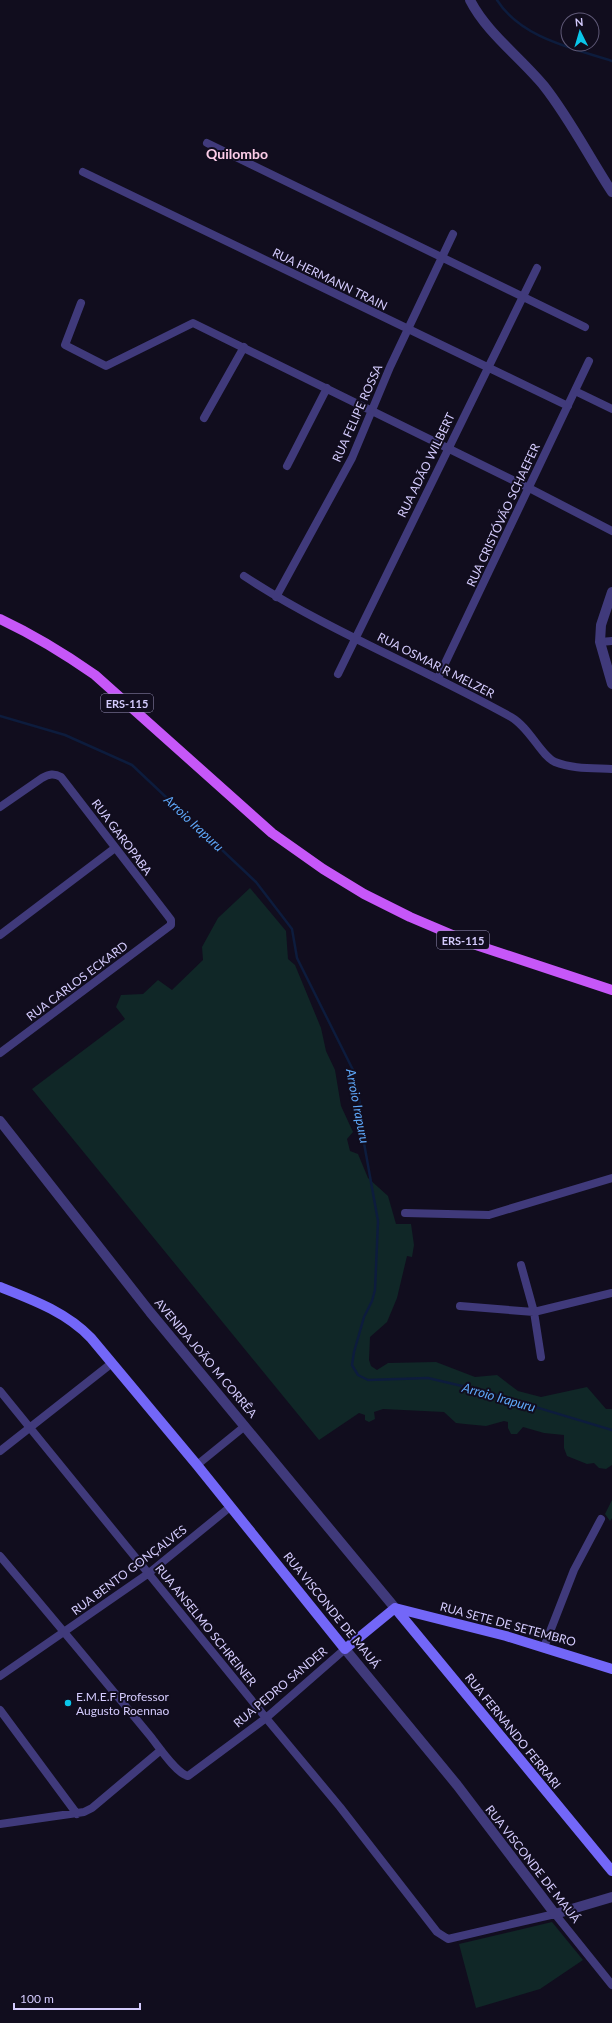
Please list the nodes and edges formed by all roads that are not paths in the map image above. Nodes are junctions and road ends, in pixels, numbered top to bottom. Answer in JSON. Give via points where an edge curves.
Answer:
{"nodes":[{"id":1,"x":470,"y":0,"type":"edge"},
{"id":2,"x":207,"y":143,"type":"dead end"},
{"id":3,"x":83,"y":172,"type":"dead end"},
{"id":4,"x":612,"y":192,"type":"edge"},
{"id":5,"x":453,"y":234,"type":"dead end"},
{"id":6,"x":442,"y":258,"type":"junction"},
{"id":7,"x":537,"y":268,"type":"dead end"},
{"id":8,"x":522,"y":297,"type":"junction"},
{"id":9,"x":81,"y":303,"type":"dead end"},
{"id":10,"x":585,"y":327,"type":"dead end"},
{"id":11,"x":407,"y":330,"type":"junction"},
{"id":12,"x":244,"y":347,"type":"junction"},
{"id":13,"x":589,"y":361,"type":"dead end"},
{"id":14,"x":488,"y":367,"type":"junction"},
{"id":15,"x":327,"y":388,"type":"junction"},
{"id":16,"x":575,"y":391,"type":"junction"},
{"id":17,"x":568,"y":406,"type":"junction"},
{"id":18,"x":612,"y":409,"type":"edge"},
{"id":19,"x":372,"y":410,"type":"junction"},
{"id":20,"x":204,"y":418,"type":"dead end"},
{"id":21,"x":448,"y":449,"type":"junction"},
{"id":22,"x":287,"y":466,"type":"dead end"},
{"id":23,"x":529,"y":488,"type":"junction"},
{"id":24,"x":612,"y":531,"type":"edge"},
{"id":25,"x":244,"y":576,"type":"dead end"},
{"id":26,"x":612,"y":592,"type":"edge"},
{"id":27,"x":276,"y":597,"type":"junction"},
{"id":28,"x":0,"y":619,"type":"edge"},
{"id":29,"x":355,"y":637,"type":"junction"},
{"id":30,"x":612,"y":641,"type":"edge"},
{"id":31,"x":600,"y":642,"type":"junction"},
{"id":32,"x":338,"y":674,"type":"dead end"},
{"id":33,"x":438,"y":678,"type":"junction"},
{"id":34,"x":612,"y":684,"type":"edge"},
{"id":35,"x":612,"y":769,"type":"edge"},
{"id":36,"x":0,"y":808,"type":"edge"},
{"id":37,"x":115,"y":848,"type":"junction"},
{"id":38,"x":168,"y":928,"type":"joint"},
{"id":39,"x":0,"y":935,"type":"edge"},
{"id":40,"x":612,"y":990,"type":"edge"},
{"id":41,"x":0,"y":1053,"type":"edge"},
{"id":42,"x":0,"y":1121,"type":"edge"},
{"id":43,"x":612,"y":1178,"type":"edge"},
{"id":44,"x":405,"y":1213,"type":"dead end"},
{"id":45,"x":521,"y":1265,"type":"dead end"},
{"id":46,"x":0,"y":1287,"type":"edge"},
{"id":47,"x":612,"y":1293,"type":"edge"},
{"id":48,"x":460,"y":1306,"type":"dead end"},
{"id":49,"x":534,"y":1312,"type":"junction"},
{"id":50,"x":541,"y":1357,"type":"dead end"},
{"id":51,"x":112,"y":1363,"type":"junction"},
{"id":52,"x":0,"y":1391,"type":"edge"},
{"id":53,"x":245,"y":1426,"type":"junction"},
{"id":54,"x":30,"y":1428,"type":"junction"},
{"id":55,"x":0,"y":1451,"type":"edge"},
{"id":56,"x":198,"y":1465,"type":"junction"},
{"id":57,"x":230,"y":1507,"type":"junction"},
{"id":58,"x":601,"y":1518,"type":"dead end"},
{"id":59,"x":0,"y":1556,"type":"edge"},
{"id":60,"x":149,"y":1573,"type":"junction"},
{"id":61,"x":395,"y":1608,"type":"junction"},
{"id":62,"x":66,"y":1632,"type":"junction"},
{"id":63,"x":544,"y":1647,"type":"junction"},
{"id":64,"x":346,"y":1649,"type":"junction"},
{"id":65,"x":612,"y":1669,"type":"edge"},
{"id":66,"x":0,"y":1676,"type":"edge"},
{"id":67,"x":0,"y":1710,"type":"edge"},
{"id":68,"x":266,"y":1718,"type":"junction"},
{"id":69,"x":161,"y":1750,"type":"junction"},
{"id":70,"x":77,"y":1814,"type":"junction"},
{"id":71,"x":0,"y":1824,"type":"edge"},
{"id":72,"x":612,"y":1870,"type":"edge"},
{"id":73,"x":612,"y":1897,"type":"edge"},
{"id":74,"x":555,"y":1914,"type":"junction"},
{"id":75,"x":612,"y":1985,"type":"edge"}],
"edges":[{"from":1,"to":4,"type":"street","via":[[488,26],[535,76],[559,107]]},
{"from":2,"to":6,"type":"street"},
{"from":3,"to":11,"type":"street","name":"RUA HERMANN TRAIN"},
{"from":5,"to":6,"type":"street","name":"RUA FELIPE ROSSA"},
{"from":6,"to":8,"type":"street"},
{"from":6,"to":11,"type":"street","name":"RUA FELIPE ROSSA"},
{"from":7,"to":8,"type":"street","name":"RUA ADÃO WILBERT"},
{"from":8,"to":10,"type":"street"},
{"from":8,"to":14,"type":"street","name":"RUA ADÃO WILBERT"},
{"from":9,"to":12,"type":"street","via":[[65,345],[106,366],[192,323]]},
{"from":11,"to":14,"type":"street","name":"RUA HERMANN TRAIN"},
{"from":11,"to":19,"type":"street","name":"RUA FELIPE ROSSA"},
{"from":12,"to":15,"type":"street"},
{"from":12,"to":20,"type":"street"},
{"from":13,"to":16,"type":"street","name":"RUA CRISTÓVÃO SCHAEFER"},
{"from":14,"to":17,"type":"street","name":"RUA HERMANN TRAIN"},
{"from":14,"to":21,"type":"street","name":"RUA ADÃO WILBERT"},
{"from":15,"to":19,"type":"street"},
{"from":15,"to":22,"type":"street"},
{"from":16,"to":17,"type":"street","name":"RUA CRISTÓVÃO SCHAEFER"},
{"from":16,"to":18,"type":"street"},
{"from":17,"to":23,"type":"street","name":"RUA CRISTÓVÃO SCHAEFER"},
{"from":19,"to":21,"type":"street"},
{"from":19,"to":27,"type":"street","name":"RUA FELIPE ROSSA","via":[[352,458]]},
{"from":21,"to":23,"type":"street"},
{"from":21,"to":29,"type":"street","name":"RUA ADÃO WILBERT"},
{"from":23,"to":24,"type":"street"},
{"from":23,"to":33,"type":"street","name":"RUA CRISTÓVÃO SCHAEFER"},
{"from":25,"to":27,"type":"street","name":"RUA OSMAR R MELZER"},
{"from":26,"to":31,"type":"street","via":[[601,625]]},
{"from":27,"to":29,"type":"street","name":"RUA OSMAR R MELZER"},
{"from":28,"to":40,"type":"main road","number":"ERS-115","via":[[65,654],[95,675],[272,832],[364,894],[476,945]]},
{"from":29,"to":32,"type":"street","name":"RUA ADÃO WILBERT"},
{"from":29,"to":33,"type":"street","name":"RUA OSMAR R MELZER"},
{"from":30,"to":31,"type":"street"},
{"from":31,"to":34,"type":"street"},
{"from":33,"to":35,"type":"street","name":"RUA OSMAR R MELZER","via":[[518,721],[554,762],[576,767]]},
{"from":36,"to":37,"type":"street","name":"RUA GAROPABA","via":[[42,778],[56,774],[61,777]]},
{"from":37,"to":38,"type":"street","name":"RUA GAROPABA","via":[[171,920]]},
{"from":37,"to":39,"type":"street"},
{"from":38,"to":41,"type":"street","name":"RUA CARLOS ECKARD"},
{"from":42,"to":53,"type":"street","name":"AVENIDA JOÃO M CORRÊA","via":[[150,1312]]},
{"from":43,"to":44,"type":"street","via":[[489,1215]]},
{"from":45,"to":49,"type":"street"},
{"from":46,"to":51,"type":"main road","name":"RUA VISCONDE DE MAUÁ","via":[[73,1321]]},
{"from":47,"to":49,"type":"street"},
{"from":48,"to":49,"type":"street"},
{"from":49,"to":50,"type":"street"},
{"from":51,"to":54,"type":"street"},
{"from":51,"to":56,"type":"main road","name":"RUA VISCONDE DE MAUÁ"},
{"from":52,"to":54,"type":"street","name":"RUA ANSELMO SCHREINER"},
{"from":53,"to":56,"type":"street"},
{"from":53,"to":61,"type":"street","name":"AVENIDA JOÃO M CORRÊA"},
{"from":54,"to":55,"type":"street"},
{"from":54,"to":60,"type":"street","name":"RUA ANSELMO SCHREINER"},
{"from":56,"to":57,"type":"main road","name":"RUA VISCONDE DE MAUÁ"},
{"from":57,"to":60,"type":"street","name":"RUA BENTO GONÇALVES"},
{"from":57,"to":64,"type":"main road","name":"RUA VISCONDE DE MAUÁ"},
{"from":58,"to":63,"type":"street","via":[[574,1570]]},
{"from":59,"to":62,"type":"street"},
{"from":60,"to":62,"type":"street","name":"RUA BENTO GONÇALVES"},
{"from":60,"to":68,"type":"street","name":"RUA ANSELMO SCHREINER"},
{"from":61,"to":63,"type":"main road","name":"RUA SETE DE SETEMBRO"},
{"from":61,"to":64,"type":"main road","name":"RUA PEDRO SANDER"},
{"from":61,"to":72,"type":"main road","name":"RUA FERNANDO FERRARI"},
{"from":62,"to":66,"type":"street","name":"RUA BENTO GONÇALVES"},
{"from":62,"to":69,"type":"street"},
{"from":63,"to":65,"type":"main road","name":"RUA SETE DE SETEMBRO"},
{"from":64,"to":68,"type":"street","name":"RUA PEDRO SANDER"},
{"from":64,"to":74,"type":"street","name":"RUA VISCONDE DE MAUÁ","via":[[457,1785]]},
{"from":67,"to":70,"type":"street"},
{"from":68,"to":69,"type":"street","name":"RUA PEDRO SANDER","via":[[192,1775],[180,1772]]},
{"from":68,"to":74,"type":"street","name":"RUA ANSELMO SCHREINER","via":[[340,1807],[437,1932],[448,1939]]},
{"from":69,"to":70,"type":"street","via":[[92,1808]]},
{"from":70,"to":71,"type":"street"},
{"from":73,"to":74,"type":"street"},
{"from":74,"to":75,"type":"street","name":"RUA VISCONDE DE MAUÁ"}]}
